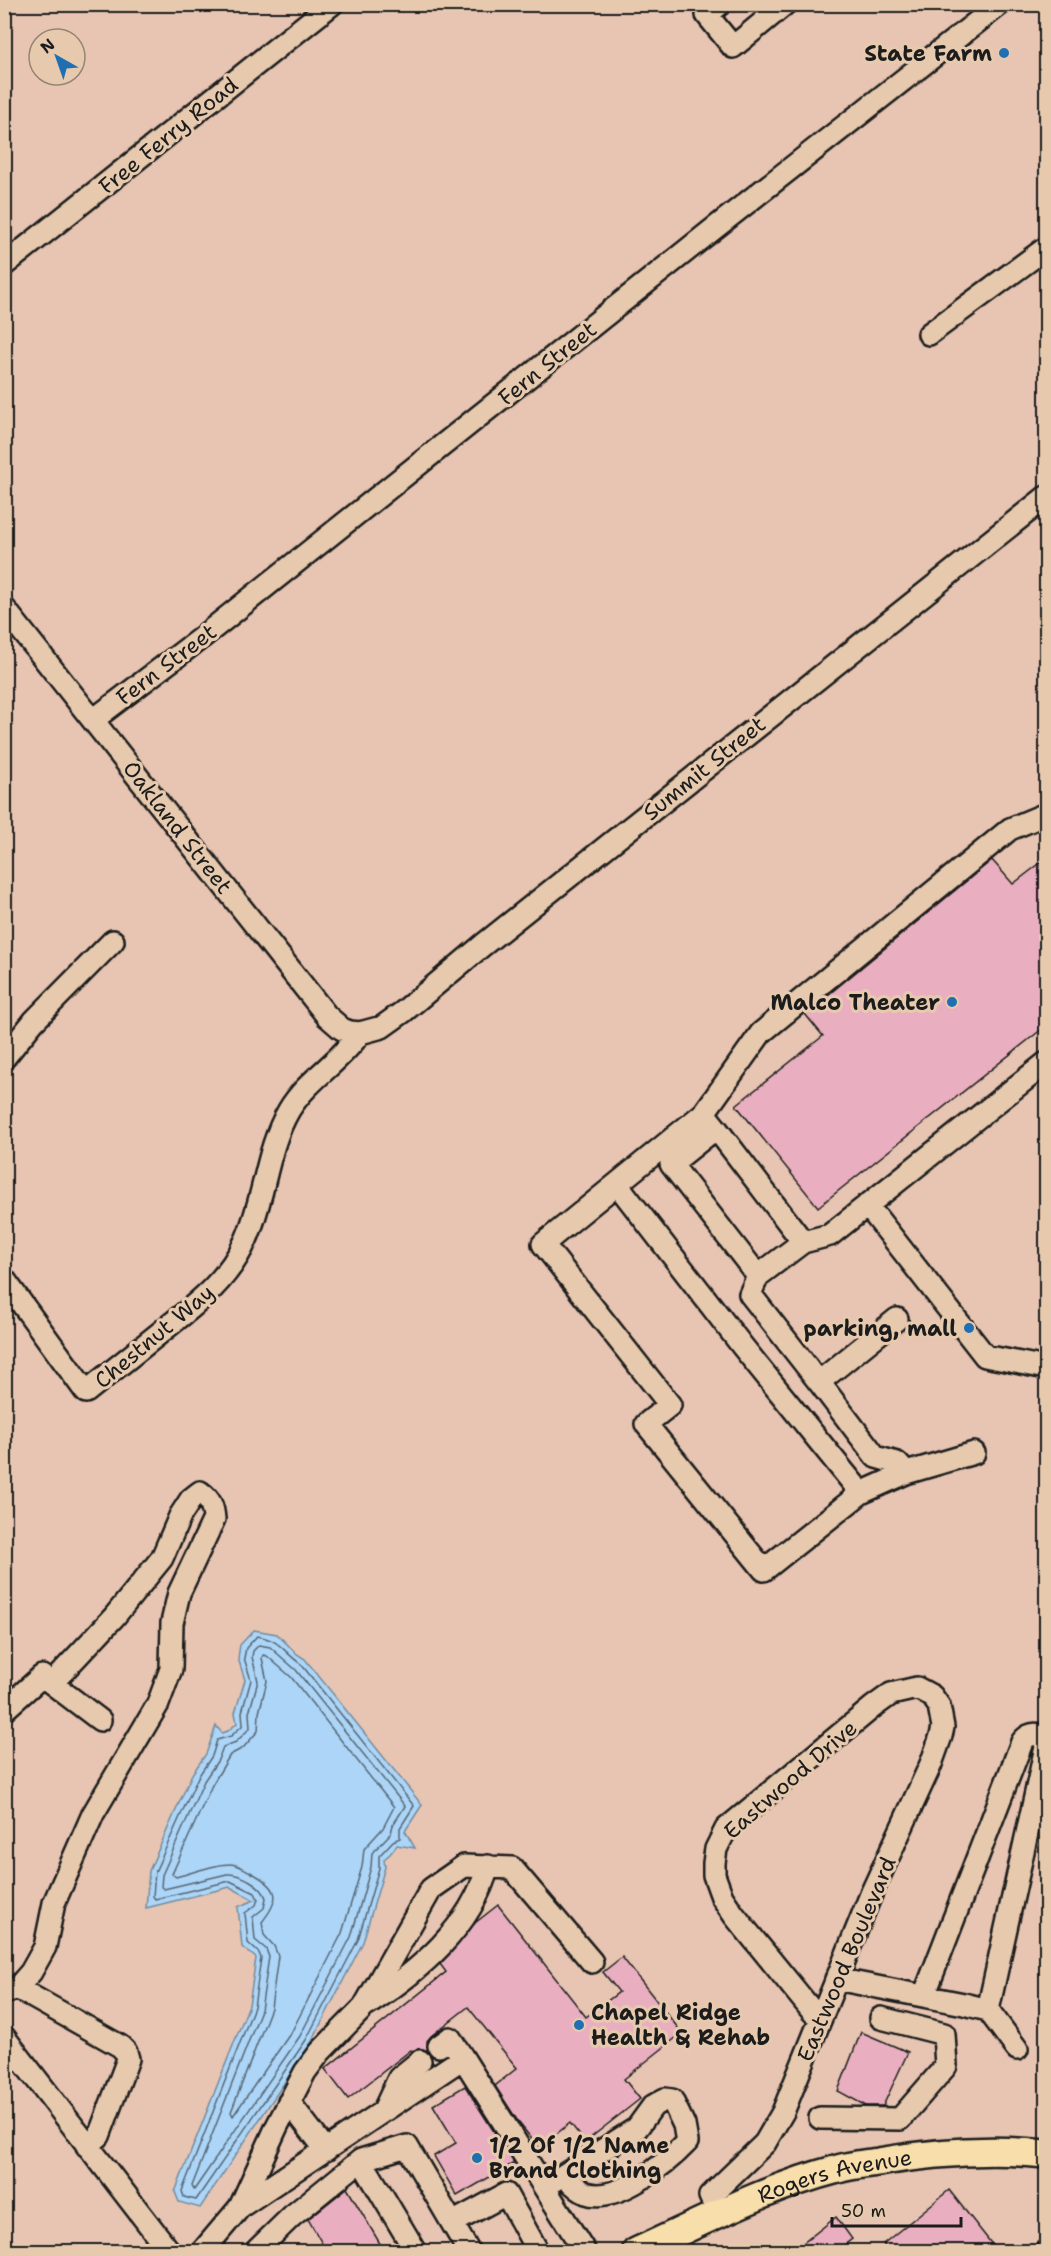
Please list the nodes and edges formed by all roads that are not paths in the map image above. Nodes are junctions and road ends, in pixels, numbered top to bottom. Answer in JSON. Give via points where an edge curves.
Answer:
{"nodes":[{"id":1,"x":332,"y":4,"type":"edge"},
{"id":2,"x":720,"y":4,"type":"edge"},
{"id":3,"x":785,"y":4,"type":"edge"},
{"id":4,"x":1000,"y":4,"type":"edge"},
{"id":5,"x":1047,"y":248,"type":"edge"},
{"id":6,"x":4,"y":265,"type":"edge"},
{"id":7,"x":929,"y":334,"type":"dead end"},
{"id":8,"x":1047,"y":497,"type":"edge"},
{"id":9,"x":4,"y":608,"type":"edge"},
{"id":10,"x":93,"y":720,"type":"junction"},
{"id":11,"x":1047,"y":814,"type":"edge"},
{"id":12,"x":113,"y":941,"type":"dead end"},
{"id":13,"x":360,"y":1033,"type":"junction"},
{"id":14,"x":4,"y":1058,"type":"edge"},
{"id":15,"x":1047,"y":1063,"type":"edge"},
{"id":16,"x":710,"y":1121,"type":"junction"},
{"id":17,"x":617,"y":1184,"type":"junction"},
{"id":18,"x":867,"y":1205,"type":"junction"},
{"id":19,"x":803,"y":1242,"type":"junction"},
{"id":20,"x":758,"y":1276,"type":"junction"},
{"id":21,"x":4,"y":1279,"type":"edge"},
{"id":22,"x":897,"y":1319,"type":"dead end"},
{"id":23,"x":1047,"y":1368,"type":"edge"},
{"id":24,"x":819,"y":1382,"type":"junction"},
{"id":25,"x":974,"y":1453,"type":"dead end"},
{"id":26,"x":906,"y":1473,"type":"junction"},
{"id":27,"x":861,"y":1493,"type":"junction"},
{"id":28,"x":52,"y":1683,"type":"junction"},
{"id":29,"x":923,"y":1690,"type":"joint"},
{"id":30,"x":4,"y":1710,"type":"edge"},
{"id":31,"x":100,"y":1720,"type":"dead end"},
{"id":32,"x":1047,"y":1747,"type":"edge"},
{"id":33,"x":488,"y":1866,"type":"junction"},
{"id":34,"x":592,"y":1962,"type":"dead end"},
{"id":35,"x":836,"y":1979,"type":"junction"},
{"id":36,"x":11,"y":1990,"type":"edge"},
{"id":37,"x":924,"y":1996,"type":"junction"},
{"id":38,"x":364,"y":2007,"type":"junction"},
{"id":39,"x":988,"y":2010,"type":"junction"},
{"id":40,"x":822,"y":2014,"type":"junction"},
{"id":41,"x":881,"y":2018,"type":"dead end"},
{"id":42,"x":4,"y":2037,"type":"edge"},
{"id":43,"x":439,"y":2046,"type":"dead end"},
{"id":44,"x":1017,"y":2049,"type":"dead end"},
{"id":45,"x":463,"y":2058,"type":"junction"},
{"id":46,"x":420,"y":2061,"type":"dead end"},
{"id":47,"x":289,"y":2102,"type":"junction"},
{"id":48,"x":383,"y":2111,"type":"junction"},
{"id":49,"x":820,"y":2118,"type":"dead end"},
{"id":50,"x":87,"y":2146,"type":"junction"},
{"id":51,"x":326,"y":2150,"type":"junction"},
{"id":52,"x":1047,"y":2154,"type":"edge"},
{"id":53,"x":362,"y":2160,"type":"junction"},
{"id":54,"x":564,"y":2175,"type":"junction"},
{"id":55,"x":545,"y":2187,"type":"junction"},
{"id":56,"x":240,"y":2207,"type":"junction"},
{"id":57,"x":718,"y":2214,"type":"junction"},
{"id":58,"x":454,"y":2222,"type":"junction"},
{"id":59,"x":170,"y":2252,"type":"edge"},
{"id":60,"x":202,"y":2252,"type":"edge"},
{"id":61,"x":255,"y":2252,"type":"edge"},
{"id":62,"x":416,"y":2252,"type":"edge"},
{"id":63,"x":469,"y":2252,"type":"edge"},
{"id":64,"x":538,"y":2252,"type":"edge"},
{"id":65,"x":585,"y":2252,"type":"edge"},
{"id":66,"x":636,"y":2252,"type":"edge"}],
"edges":[{"from":1,"to":6,"type":"street","name":"Free Ferry Road"},
{"from":2,"to":3,"type":"street","via":[[707,15],[733,47]]},
{"from":4,"to":10,"type":"street","name":"Fern Street"},
{"from":5,"to":7,"type":"street"},
{"from":8,"to":13,"type":"street","name":"Summit Street","via":[[403,1012],[381,1027]]},
{"from":9,"to":10,"type":"street","name":"Oakland Street"},
{"from":10,"to":13,"type":"street","name":"Oakland Street","via":[[327,1016],[342,1029]]},
{"from":11,"to":16,"type":"street","via":[[1011,829],[761,1033]]},
{"from":12,"to":14,"type":"street","via":[[34,1021]]},
{"from":13,"to":21,"type":"street","name":"Chestnut Way","via":[[289,1110],[247,1237],[226,1275],[207,1295],[86,1392]]},
{"from":15,"to":18,"type":"street"},
{"from":16,"to":17,"type":"street"},
{"from":16,"to":19,"type":"street"},
{"from":16,"to":20,"type":"street","via":[[671,1164]]},
{"from":17,"to":27,"type":"street"},
{"from":17,"to":27,"type":"street","via":[[543,1244],[670,1405],[646,1424],[764,1570]]},
{"from":18,"to":19,"type":"street","via":[[830,1235]]},
{"from":18,"to":23,"type":"street","via":[[986,1356]]},
{"from":19,"to":20,"type":"street"},
{"from":20,"to":24,"type":"street","via":[[750,1294]]},
{"from":22,"to":24,"type":"street"},
{"from":24,"to":26,"type":"street","via":[[876,1457],[897,1463]]},
{"from":25,"to":26,"type":"street"},
{"from":26,"to":27,"type":"street"},
{"from":28,"to":30,"type":"street","via":[[42,1676]]},
{"from":28,"to":31,"type":"street"},
{"from":28,"to":36,"type":"street","via":[[114,1617],[162,1557],[191,1499],[200,1492],[207,1497],[214,1519],[178,1593],[172,1623],[171,1669],[158,1704],[93,1814],[54,1903],[45,1947],[31,1972]]},
{"from":29,"to":35,"type":"street","name":"Eastwood Boulevard","via":[[941,1711],[941,1736]]},
{"from":29,"to":40,"type":"street","name":"Eastwood Drive","via":[[904,1689],[873,1707],[726,1829],[716,1849],[714,1875],[722,1897],[813,2012]]},
{"from":32,"to":37,"type":"street","via":[[1040,1734],[1026,1736],[1022,1742]]},
{"from":32,"to":39,"type":"street"},
{"from":33,"to":34,"type":"street","via":[[512,1868]]},
{"from":33,"to":38,"type":"street","via":[[484,1884],[446,1941],[397,1985]]},
{"from":33,"to":38,"type":"street","via":[[464,1866],[431,1889]]},
{"from":35,"to":37,"type":"street"},
{"from":35,"to":40,"type":"street","name":"Eastwood Boulevard"},
{"from":36,"to":50,"type":"street","via":[[126,2052],[128,2059],[99,2136]]},
{"from":37,"to":39,"type":"street"},
{"from":38,"to":47,"type":"street","via":[[310,2065]]},
{"from":39,"to":44,"type":"street"},
{"from":40,"to":57,"type":"street","name":"Eastwood Boulevard","via":[[774,2131],[710,2196]]},
{"from":41,"to":49,"type":"street","via":[[944,2034],[946,2066],[900,2120]]},
{"from":42,"to":50,"type":"street"},
{"from":43,"to":45,"type":"street","via":[[450,2038]]},
{"from":45,"to":48,"type":"street"},
{"from":45,"to":55,"type":"street"},
{"from":46,"to":48,"type":"street","via":[[399,2078]]},
{"from":47,"to":51,"type":"street"},
{"from":47,"to":56,"type":"street"},
{"from":48,"to":51,"type":"street"},
{"from":50,"to":59,"type":"street"},
{"from":51,"to":56,"type":"street"},
{"from":52,"to":57,"type":"main road","name":"Rogers Avenue","via":[[960,2152],[839,2168]]},
{"from":53,"to":58,"type":"street","via":[[407,2146]]},
{"from":53,"to":61,"type":"street","via":[[292,2216]]},
{"from":53,"to":62,"type":"street"},
{"from":54,"to":54,"type":"street","via":[[637,2128],[653,2106],[665,2099],[672,2100],[687,2142],[631,2186],[596,2195],[583,2192]]},
{"from":54,"to":55,"type":"street"},
{"from":55,"to":65,"type":"street"},
{"from":56,"to":60,"type":"street"},
{"from":57,"to":66,"type":"main road","name":"Rogers Avenue"},
{"from":58,"to":63,"type":"street"},
{"from":58,"to":64,"type":"street","via":[[506,2194]]}]}
